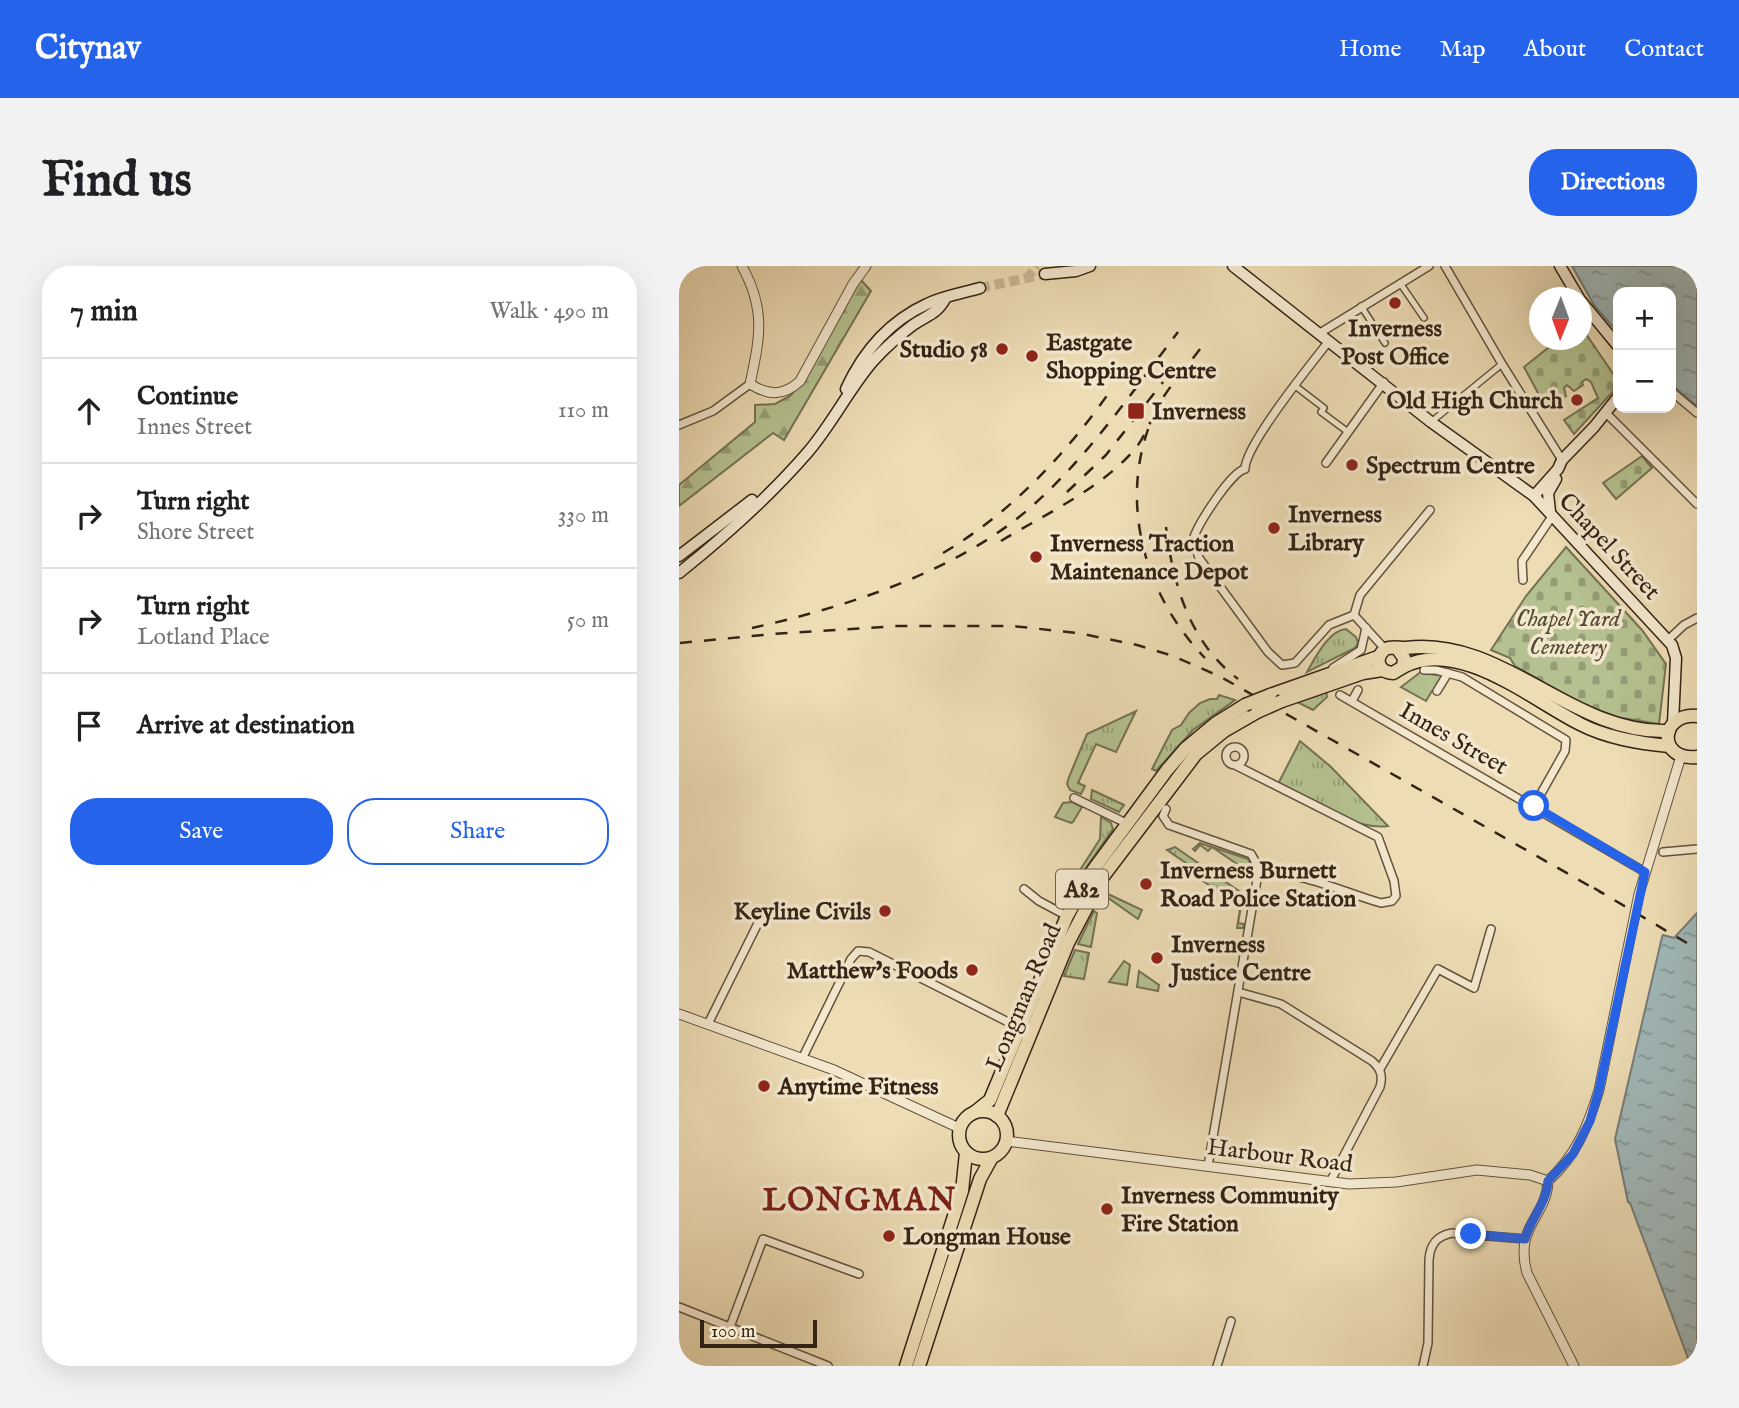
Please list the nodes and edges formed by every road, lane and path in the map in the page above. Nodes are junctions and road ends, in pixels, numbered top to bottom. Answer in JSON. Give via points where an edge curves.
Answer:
{"nodes":[{"id":1,"x":742,"y":266,"type":"edge"},
{"id":2,"x":866,"y":266,"type":"edge"},
{"id":3,"x":1090,"y":266,"type":"edge"},
{"id":4,"x":1233,"y":266,"type":"edge"},
{"id":5,"x":1429,"y":266,"type":"edge"},
{"id":6,"x":1445,"y":266,"type":"edge"},
{"id":7,"x":1560,"y":266,"type":"edge"},
{"id":8,"x":1058,"y":269,"type":"edge"},
{"id":9,"x":1045,"y":274,"type":"tunnel mouth"},
{"id":10,"x":1400,"y":282,"type":"junction"},
{"id":11,"x":1573,"y":287,"type":"edge"},
{"id":12,"x":980,"y":288,"type":"tunnel mouth"},
{"id":13,"x":1361,"y":306,"type":"junction"},
{"id":14,"x":1592,"y":314,"type":"edge"},
{"id":15,"x":1424,"y":318,"type":"dead end"},
{"id":16,"x":1325,"y":337,"type":"junction"},
{"id":17,"x":1613,"y":340,"type":"edge"},
{"id":18,"x":1385,"y":343,"type":"dead end"},
{"id":19,"x":1502,"y":364,"type":"junction"},
{"id":20,"x":1384,"y":382,"type":"junction"},
{"id":21,"x":750,"y":384,"type":"junction"},
{"id":22,"x":1294,"y":385,"type":"junction"},
{"id":23,"x":1676,"y":395,"type":"edge"},
{"id":24,"x":1613,"y":404,"type":"edge"},
{"id":25,"x":1697,"y":413,"type":"edge"},
{"id":26,"x":1606,"y":414,"type":"junction"},
{"id":27,"x":1431,"y":422,"type":"junction"},
{"id":28,"x":679,"y":425,"type":"edge"},
{"id":29,"x":1347,"y":432,"type":"junction"},
{"id":30,"x":1326,"y":463,"type":"dead end"},
{"id":31,"x":1560,"y":464,"type":"junction"},
{"id":32,"x":788,"y":474,"type":"junction"},
{"id":33,"x":1534,"y":496,"type":"junction"},
{"id":34,"x":1697,"y":504,"type":"edge"},
{"id":35,"x":1430,"y":510,"type":"dead end"},
{"id":36,"x":1551,"y":513,"type":"junction"},
{"id":37,"x":679,"y":556,"type":"edge"},
{"id":38,"x":679,"y":573,"type":"edge"},
{"id":39,"x":1523,"y":580,"type":"dead end"},
{"id":40,"x":1353,"y":615,"type":"junction"},
{"id":41,"x":1697,"y":618,"type":"edge"},
{"id":42,"x":1366,"y":628,"type":"junction"},
{"id":43,"x":1668,"y":639,"type":"junction"},
{"id":44,"x":1387,"y":651,"type":"junction"},
{"id":45,"x":1403,"y":667,"type":"junction"},
{"id":46,"x":1382,"y":670,"type":"junction"},
{"id":47,"x":1425,"y":670,"type":"dead end"},
{"id":48,"x":1448,"y":673,"type":"junction"},
{"id":49,"x":1320,"y":676,"type":"junction"},
{"id":50,"x":1358,"y":690,"type":"dead end"},
{"id":51,"x":1437,"y":691,"type":"dead end"},
{"id":52,"x":1340,"y":695,"type":"dead end"},
{"id":53,"x":1352,"y":701,"type":"junction"},
{"id":54,"x":1674,"y":702,"type":"junction"},
{"id":55,"x":1693,"y":716,"type":"edge"},
{"id":56,"x":1671,"y":727,"type":"junction"},
{"id":57,"x":1669,"y":746,"type":"junction"},
{"id":58,"x":1681,"y":756,"type":"junction"},
{"id":59,"x":1697,"y":757,"type":"edge"},
{"id":60,"x":1241,"y":767,"type":"dead end"},
{"id":61,"x":1074,"y":798,"type":"dead end"},
{"id":62,"x":1534,"y":806,"type":"junction"},
{"id":63,"x":1166,"y":809,"type":"dead end"},
{"id":64,"x":1126,"y":823,"type":"junction"},
{"id":65,"x":1697,"y":849,"type":"edge"},
{"id":66,"x":1663,"y":852,"type":"dead end"},
{"id":67,"x":1645,"y":872,"type":"junction"},
{"id":68,"x":1259,"y":874,"type":"junction"},
{"id":69,"x":1024,"y":889,"type":"dead end"},
{"id":70,"x":765,"y":909,"type":"dead end"},
{"id":71,"x":1067,"y":916,"type":"junction"},
{"id":72,"x":1491,"y":929,"type":"dead end"},
{"id":73,"x":1238,"y":992,"type":"junction"},
{"id":74,"x":679,"y":1014,"type":"edge"},
{"id":75,"x":708,"y":1024,"type":"junction"},
{"id":76,"x":1020,"y":1028,"type":"junction"},
{"id":77,"x":802,"y":1059,"type":"junction"},
{"id":78,"x":1380,"y":1069,"type":"junction"},
{"id":79,"x":975,"y":1112,"type":"junction"},
{"id":80,"x":997,"y":1116,"type":"junction"},
{"id":81,"x":960,"y":1128,"type":"junction"},
{"id":82,"x":1006,"y":1142,"type":"junction"},
{"id":83,"x":966,"y":1153,"type":"junction"},
{"id":84,"x":991,"y":1158,"type":"junction"},
{"id":85,"x":1208,"y":1166,"type":"junction"},
{"id":86,"x":1548,"y":1181,"type":"junction"},
{"id":87,"x":1330,"y":1182,"type":"junction"},
{"id":88,"x":1525,"y":1239,"type":"junction"},
{"id":89,"x":859,"y":1274,"type":"dead end"},
{"id":90,"x":679,"y":1307,"type":"edge"},
{"id":91,"x":1231,"y":1321,"type":"dead end"},
{"id":92,"x":730,"y":1327,"type":"junction"},
{"id":93,"x":828,"y":1366,"type":"edge"},
{"id":94,"x":906,"y":1366,"type":"edge"},
{"id":95,"x":919,"y":1366,"type":"edge"},
{"id":96,"x":1217,"y":1366,"type":"edge"},
{"id":97,"x":1423,"y":1366,"type":"edge"},
{"id":98,"x":1574,"y":1366,"type":"edge"}],
"edges":[{"from":1,"to":21,"type":"street","via":[[760,321]]},
{"from":2,"to":21,"type":"street","via":[[800,381],[776,394]]},
{"from":3,"to":8,"type":"main road"},
{"from":4,"to":16,"type":"main road","name":"Chapel Street"},
{"from":5,"to":10,"type":"street"},
{"from":6,"to":19,"type":"street"},
{"from":7,"to":11,"type":"main road"},
{"from":8,"to":9,"type":"main road"},
{"from":10,"to":13,"type":"street"},
{"from":10,"to":15,"type":"street"},
{"from":12,"to":32,"type":"main road","via":[[945,299],[938,311],[891,342]]},
{"from":13,"to":16,"type":"street"},
{"from":13,"to":18,"type":"street"},
{"from":14,"to":17,"type":"main road"},
{"from":16,"to":20,"type":"main road","name":"Chapel Street"},
{"from":16,"to":22,"type":"street"},
{"from":19,"to":27,"type":"street"},
{"from":19,"to":31,"type":"street"},
{"from":20,"to":27,"type":"main road","name":"Chapel Street"},
{"from":20,"to":29,"type":"street"},
{"from":21,"to":28,"type":"street","via":[[713,411]]},
{"from":22,"to":29,"type":"street"},
{"from":22,"to":40,"type":"street","via":[[1248,454],[1245,470],[1235,475],[1198,527],[1195,552],[1282,665],[1292,665],[1329,625]]},
{"from":23,"to":25,"type":"street"},
{"from":24,"to":26,"type":"main road"},
{"from":26,"to":31,"type":"main road"},
{"from":26,"to":34,"type":"street"},
{"from":27,"to":33,"type":"main road","name":"Chapel Street"},
{"from":29,"to":30,"type":"street"},
{"from":31,"to":33,"type":"main road"},
{"from":31,"to":36,"type":"main road","via":[[1548,493]]},
{"from":32,"to":37,"type":"main road"},
{"from":32,"to":38,"type":"main road"},
{"from":33,"to":36,"type":"main road","name":"Chapel Street"},
{"from":35,"to":40,"type":"street","via":[[1360,595]]},
{"from":36,"to":39,"type":"street","via":[[1523,561]]},
{"from":36,"to":43,"type":"main road","name":"Chapel Street"},
{"from":40,"to":42,"type":"street"},
{"from":41,"to":43,"type":"street"},
{"from":42,"to":44,"type":"street"},
{"from":42,"to":49,"type":"street","via":[[1361,650]]},
{"from":43,"to":54,"type":"main road","via":[[1676,657]]},
{"from":44,"to":45,"type":"highway","via":[[1404,658]]},
{"from":44,"to":46,"type":"highway","via":[[1378,664]]},
{"from":44,"to":49,"type":"highway","number":"A82"},
{"from":44,"to":56,"type":"highway","number":"A82","via":[[1443,647],[1471,655],[1611,723],[1649,732]]},
{"from":45,"to":46,"type":"highway","number":"A82","via":[[1393,673]]},
{"from":45,"to":57,"type":"highway","number":"A82","via":[[1428,658],[1466,664],[1582,725],[1625,739]]},
{"from":46,"to":80,"type":"highway","name":"Longman Road","number":"A82","bridge":true,"via":[[1257,712],[1196,754],[1101,878],[1068,943]]},
{"from":47,"to":48,"type":"street"},
{"from":48,"to":51,"type":"street"},
{"from":48,"to":62,"type":"street","via":[[1566,740],[1565,751]]},
{"from":49,"to":64,"type":"highway","name":"Longman Road","number":"A82","bridge":true,"via":[[1245,705],[1196,739]]},
{"from":50,"to":53,"type":"street"},
{"from":52,"to":53,"type":"street","name":"Innes Street"},
{"from":53,"to":62,"type":"street","name":"Innes Street"},
{"from":54,"to":55,"type":"main road"},
{"from":54,"to":56,"type":"main road"},
{"from":55,"to":56,"type":"highway"},
{"from":56,"to":57,"type":"highway"},
{"from":57,"to":58,"type":"highway"},
{"from":58,"to":59,"type":"highway"},
{"from":58,"to":67,"type":"street"},
{"from":60,"to":68,"type":"street","via":[[1378,837],[1396,896],[1381,903],[1315,881]]},
{"from":61,"to":64,"type":"street"},
{"from":62,"to":67,"type":"street","name":"Innes Street"},
{"from":63,"to":68,"type":"street","via":[[1163,816],[1169,825],[1251,854],[1258,862]]},
{"from":64,"to":71,"type":"highway","name":"Longman Road","number":"A82"},
{"from":65,"to":66,"type":"street"},
{"from":67,"to":86,"type":"street","via":[[1590,1121],[1573,1154]]},
{"from":68,"to":73,"type":"street"},
{"from":69,"to":71,"type":"street","name":"Longman Road"},
{"from":70,"to":75,"type":"street"},
{"from":71,"to":76,"type":"highway","name":"Longman Road","number":"A82"},
{"from":72,"to":78,"type":"street","via":[[1474,988],[1438,969]]},
{"from":73,"to":78,"type":"street","via":[[1281,1004]]},
{"from":73,"to":85,"type":"street"},
{"from":74,"to":75,"type":"street"},
{"from":75,"to":77,"type":"street"},
{"from":76,"to":77,"type":"street","via":[[869,952],[858,951]]},
{"from":76,"to":79,"type":"highway","name":"Longman Road","number":"A82","via":[[990,1100]]},
{"from":77,"to":81,"type":"street"},
{"from":78,"to":87,"type":"street","via":[[1380,1087]]},
{"from":79,"to":80,"type":"highway"},
{"from":79,"to":81,"type":"highway","number":"A82"},
{"from":80,"to":82,"type":"highway","via":[[1006,1127]]},
{"from":81,"to":83,"type":"highway","via":[[959,1142]]},
{"from":82,"to":84,"type":"highway"},
{"from":82,"to":85,"type":"street","name":"Harbour Road"},
{"from":83,"to":84,"type":"highway","via":[[978,1159]]},
{"from":83,"to":94,"type":"highway","via":[[963,1191]]},
{"from":84,"to":95,"type":"highway"},
{"from":85,"to":87,"type":"street","name":"Harbour Road"},
{"from":86,"to":87,"type":"street","name":"Harbour Road","via":[[1477,1170],[1395,1182]]},
{"from":86,"to":88,"type":"street","via":[[1548,1194]]},
{"from":88,"to":97,"type":"street","via":[[1452,1233],[1440,1237],[1430,1251],[1428,1343]]},
{"from":88,"to":98,"type":"street","via":[[1527,1273]]},
{"from":89,"to":92,"type":"street","via":[[763,1239]]},
{"from":90,"to":92,"type":"street"},
{"from":91,"to":96,"type":"street"},
{"from":92,"to":93,"type":"street"}]}
